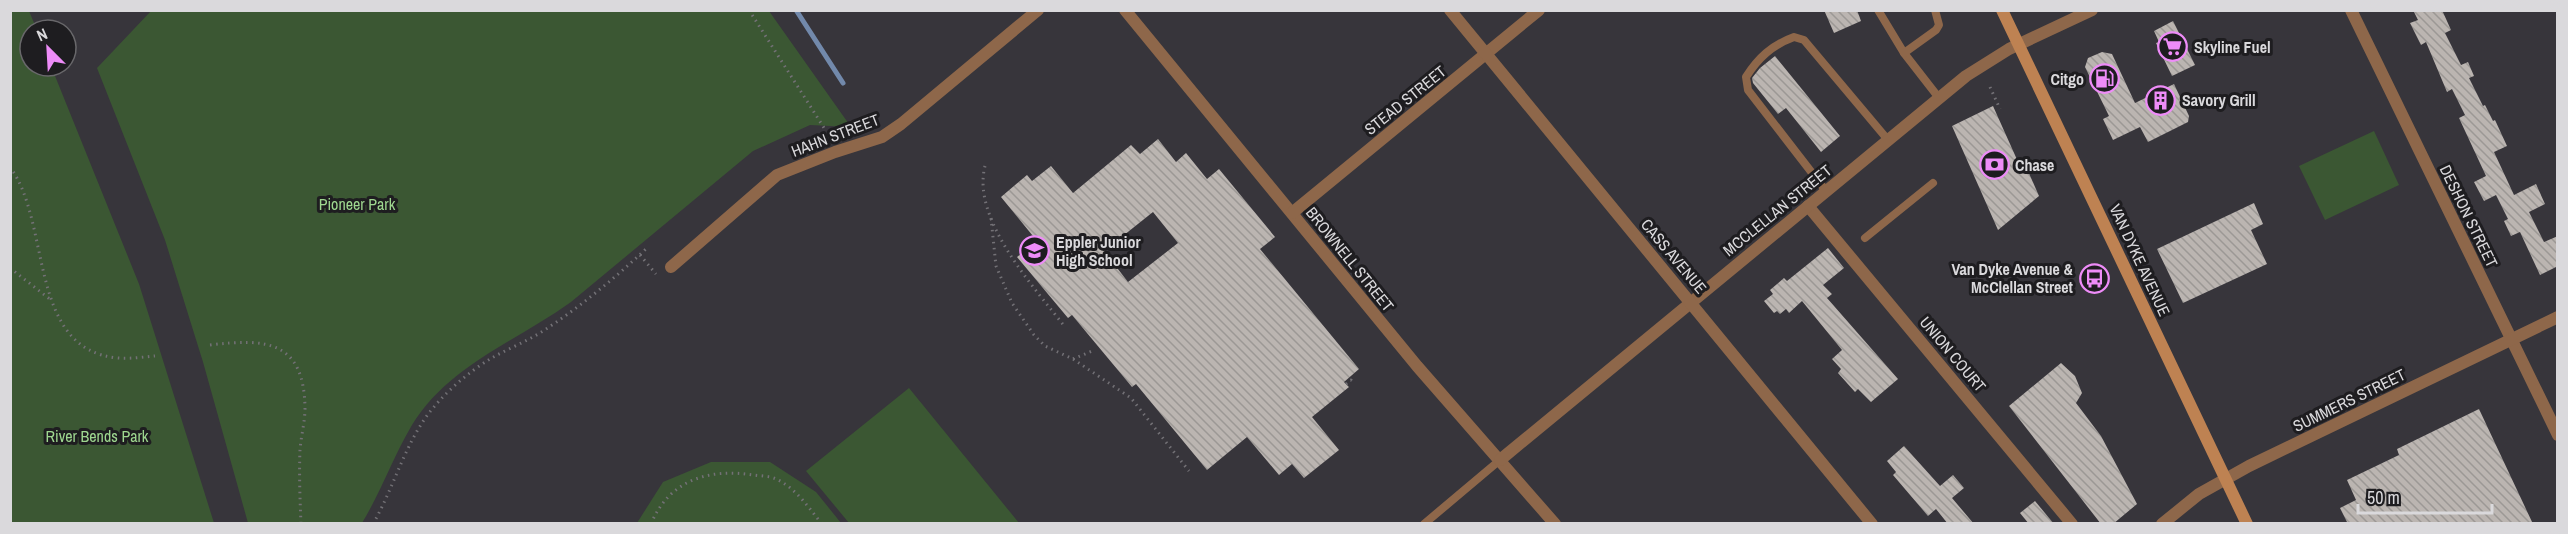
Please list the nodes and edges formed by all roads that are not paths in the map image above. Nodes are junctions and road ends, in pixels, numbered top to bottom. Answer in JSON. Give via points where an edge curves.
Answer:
{"nodes":[{"id":1,"x":1038,"y":10,"type":"edge"},
{"id":2,"x":1125,"y":10,"type":"edge"},
{"id":3,"x":1450,"y":10,"type":"edge"},
{"id":4,"x":1539,"y":10,"type":"edge"},
{"id":5,"x":1878,"y":10,"type":"edge"},
{"id":6,"x":1935,"y":10,"type":"edge"},
{"id":7,"x":2002,"y":10,"type":"edge"},
{"id":8,"x":2092,"y":10,"type":"edge"},
{"id":9,"x":2351,"y":10,"type":"edge"},
{"id":10,"x":2019,"y":45,"type":"junction"},
{"id":11,"x":1486,"y":53,"type":"junction"},
{"id":12,"x":1904,"y":53,"type":"junction"},
{"id":13,"x":1940,"y":98,"type":"junction"},
{"id":14,"x":1888,"y":140,"type":"junction"},
{"id":15,"x":1933,"y":183,"type":"dead end"},
{"id":16,"x":1826,"y":191,"type":"junction"},
{"id":17,"x":1808,"y":206,"type":"junction"},
{"id":18,"x":1292,"y":213,"type":"junction"},
{"id":19,"x":1865,"y":238,"type":"dead end"},
{"id":20,"x":671,"y":267,"type":"dead end"},
{"id":21,"x":1691,"y":302,"type":"junction"},
{"id":22,"x":2558,"y":318,"type":"edge"},
{"id":23,"x":2512,"y":340,"type":"junction"},
{"id":24,"x":2558,"y":435,"type":"edge"},
{"id":25,"x":1500,"y":460,"type":"junction"},
{"id":26,"x":2226,"y":479,"type":"junction"},
{"id":27,"x":1424,"y":524,"type":"edge"},
{"id":28,"x":1555,"y":524,"type":"edge"},
{"id":29,"x":1872,"y":524,"type":"edge"},
{"id":30,"x":2072,"y":524,"type":"edge"},
{"id":31,"x":2162,"y":524,"type":"edge"},
{"id":32,"x":2247,"y":524,"type":"edge"}],
"edges":[{"from":1,"to":20,"type":"street","name":"HAHN STREET","via":[[901,124],[874,140],[777,175]]},
{"from":2,"to":18,"type":"street","name":"BROWNELL STREET"},
{"from":3,"to":11,"type":"street","name":"CASS AVENUE"},
{"from":4,"to":11,"type":"street","name":"STEAD STREET"},
{"from":5,"to":12,"type":"lane"},
{"from":6,"to":12,"type":"lane","via":[[1939,25],[1936,30]]},
{"from":7,"to":10,"type":"main road","name":"VAN DYKE AVENUE"},
{"from":8,"to":10,"type":"street","name":"MCCLELLAN STREET"},
{"from":9,"to":23,"type":"street","name":"DESHON STREET"},
{"from":10,"to":13,"type":"street","name":"MCCLELLAN STREET","via":[[1982,64]]},
{"from":10,"to":26,"type":"main road","name":"VAN DYKE AVENUE"},
{"from":11,"to":18,"type":"street","name":"STEAD STREET"},
{"from":11,"to":21,"type":"street","name":"CASS AVENUE"},
{"from":12,"to":13,"type":"lane"},
{"from":13,"to":14,"type":"street","name":"MCCLELLAN STREET"},
{"from":14,"to":16,"type":"street","name":"MCCLELLAN STREET"},
{"from":14,"to":16,"type":"lane","via":[[1804,40],[1794,37],[1770,49],[1746,77],[1748,90]]},
{"from":15,"to":19,"type":"lane"},
{"from":16,"to":17,"type":"street","name":"MCCLELLAN STREET"},
{"from":17,"to":21,"type":"street","name":"MCCLELLAN STREET"},
{"from":17,"to":30,"type":"street","name":"UNION COURT"},
{"from":18,"to":25,"type":"street","name":"BROWNELL STREET"},
{"from":21,"to":25,"type":"street","name":"MCCLELLAN STREET"},
{"from":21,"to":29,"type":"street","name":"CASS AVENUE"},
{"from":22,"to":23,"type":"street","name":"SUMMERS STREET"},
{"from":23,"to":24,"type":"street","name":"DESHON STREET"},
{"from":23,"to":26,"type":"street","name":"SUMMERS STREET"},
{"from":25,"to":27,"type":"lane"},
{"from":25,"to":28,"type":"street","name":"BROWNELL STREET"},
{"from":26,"to":31,"type":"street","name":"SUMMERS STREET","via":[[2199,494]]},
{"from":26,"to":32,"type":"main road","name":"VAN DYKE AVENUE"}]}
